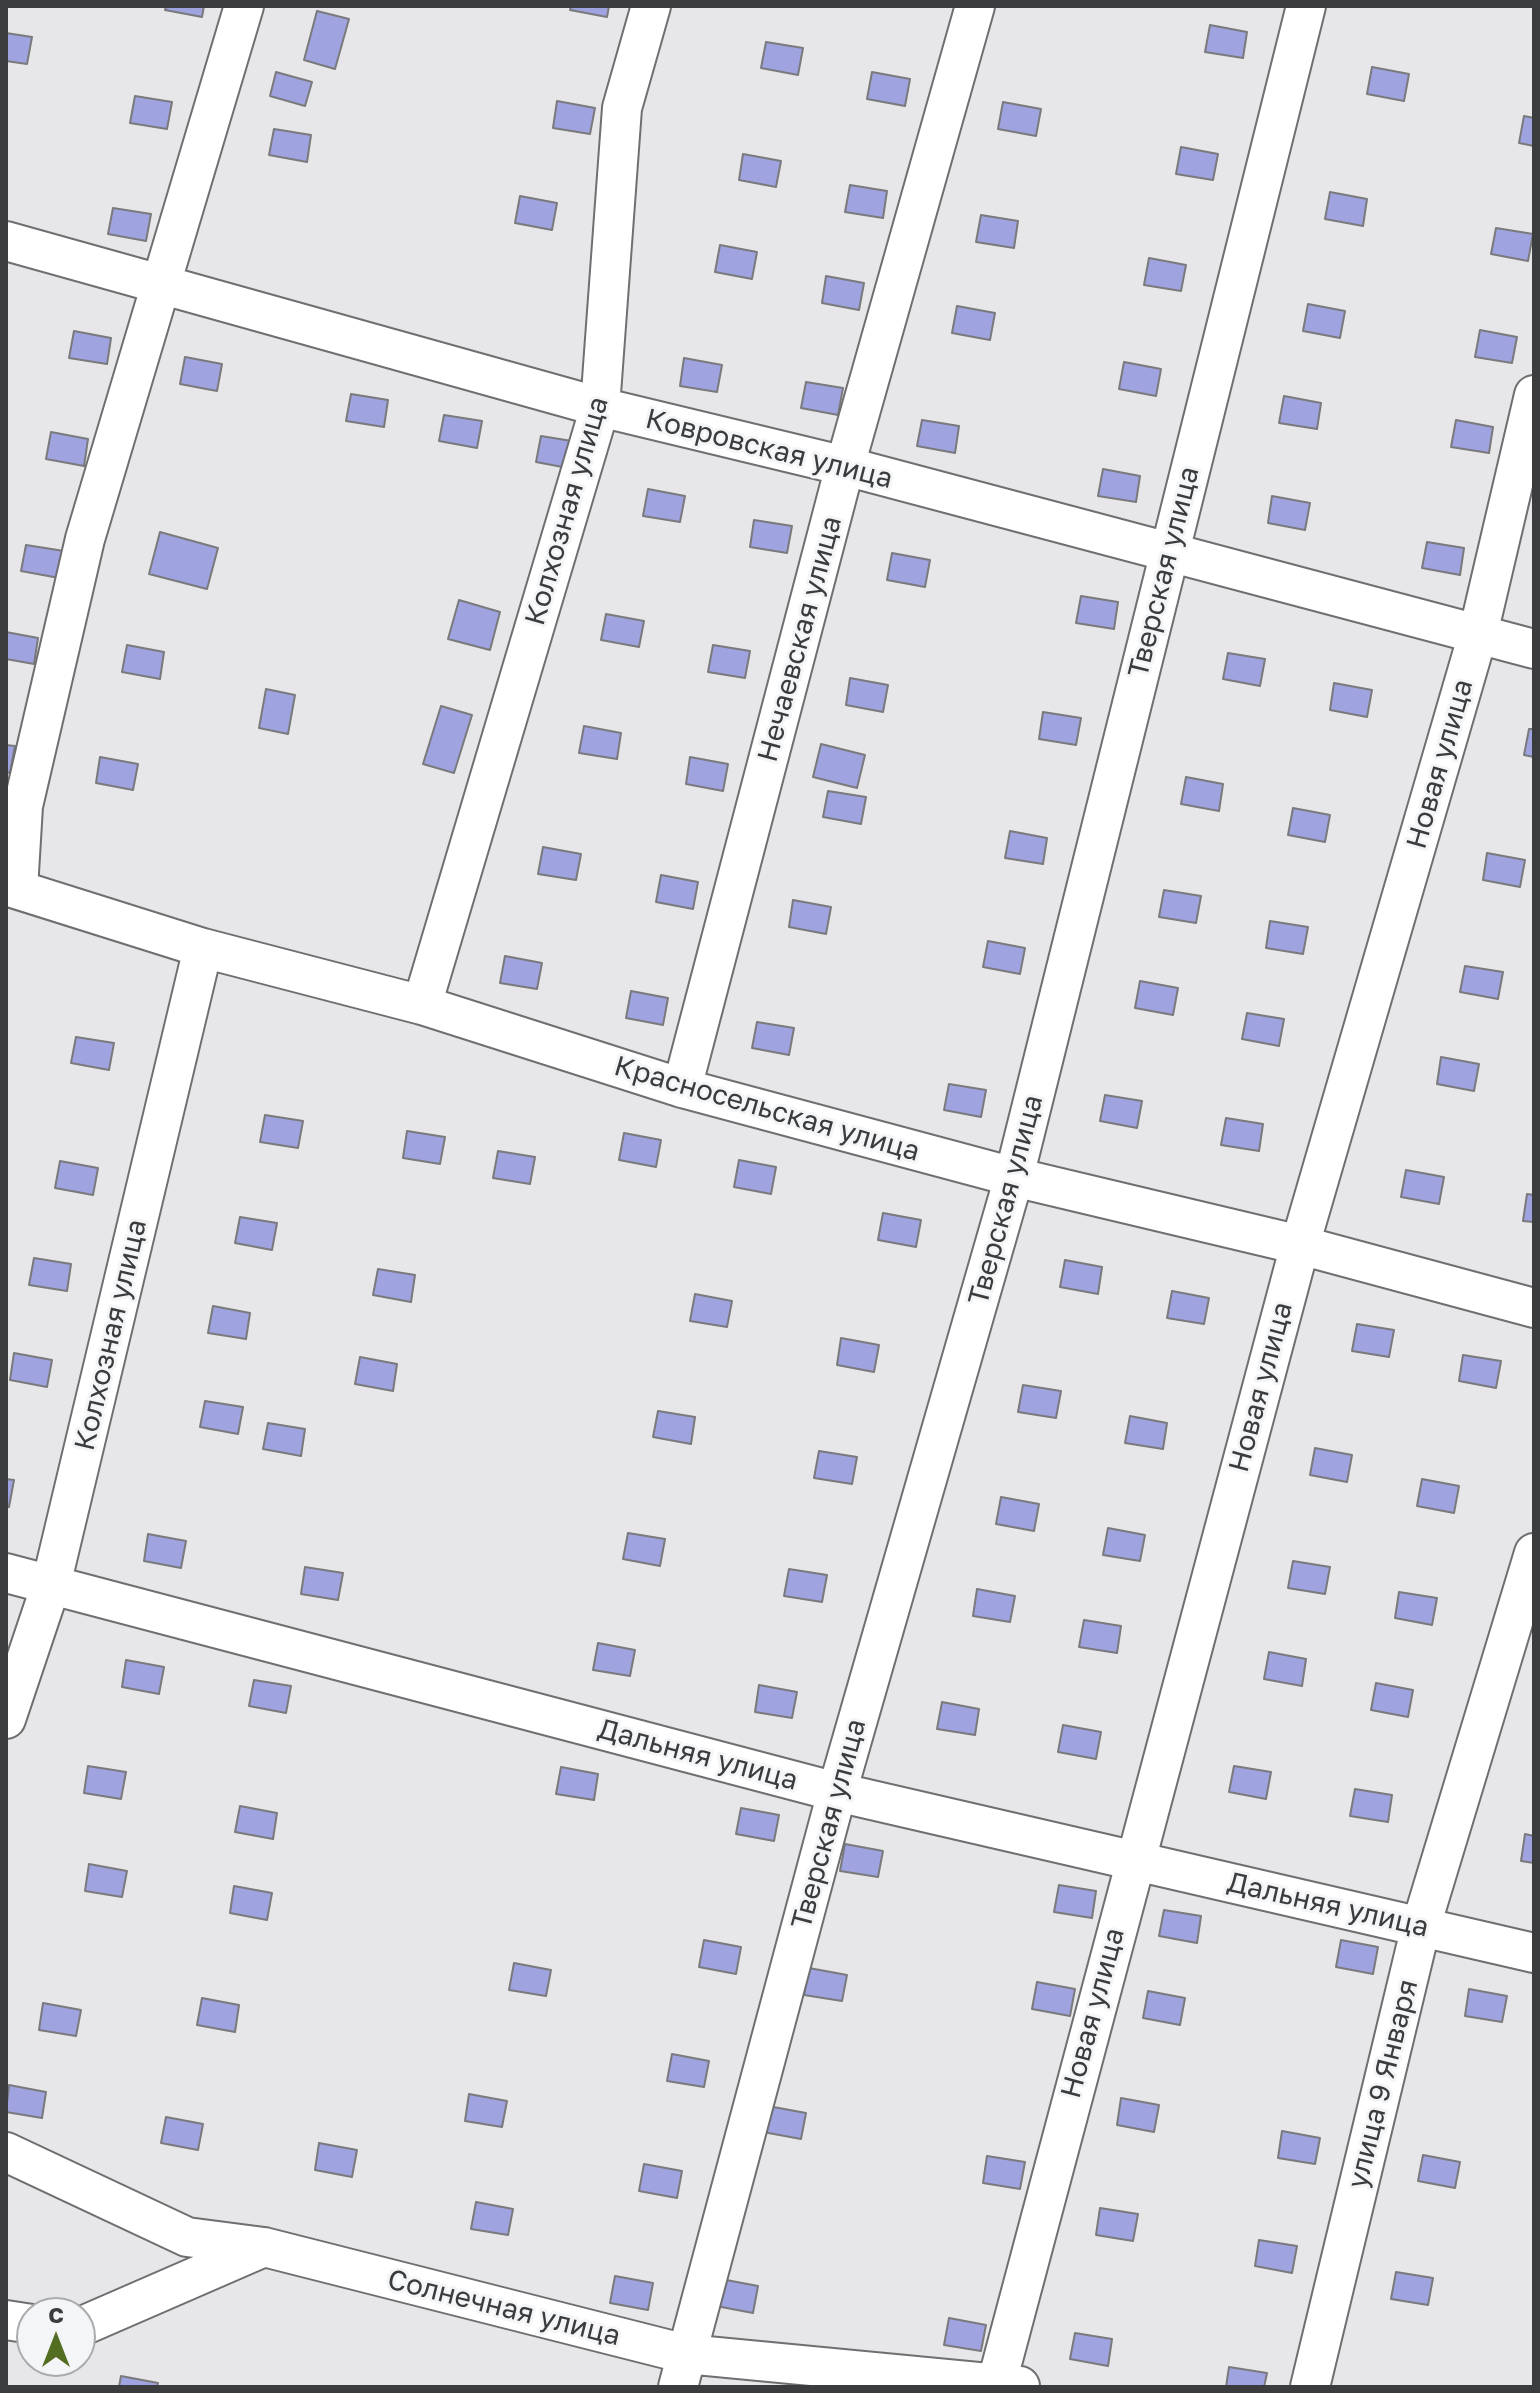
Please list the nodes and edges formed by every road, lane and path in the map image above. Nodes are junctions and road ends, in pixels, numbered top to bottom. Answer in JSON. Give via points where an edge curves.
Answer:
{"nodes":[{"id":1,"x":244,"y":6,"type":"edge"},
{"id":2,"x":651,"y":6,"type":"edge"},
{"id":3,"x":975,"y":6,"type":"edge"},
{"id":4,"x":1306,"y":6,"type":"edge"},
{"id":5,"x":6,"y":241,"type":"edge"},
{"id":6,"x":161,"y":286,"type":"junction"},
{"id":7,"x":1534,"y":395,"type":"edge"},
{"id":8,"x":600,"y":407,"type":"junction"},
{"id":9,"x":845,"y":466,"type":"junction"},
{"id":10,"x":1168,"y":553,"type":"junction"},
{"id":11,"x":1478,"y":634,"type":"junction"},
{"id":12,"x":1534,"y":649,"type":"edge"},
{"id":13,"x":12,"y":887,"type":"edge"},
{"id":14,"x":203,"y":948,"type":"junction"},
{"id":15,"x":422,"y":1005,"type":"junction"},
{"id":16,"x":682,"y":1088,"type":"junction"},
{"id":17,"x":1014,"y":1177,"type":"junction"},
{"id":18,"x":1300,"y":1245,"type":"junction"},
{"id":19,"x":1534,"y":1308,"type":"edge"},
{"id":20,"x":1534,"y":1553,"type":"edge"},
{"id":21,"x":6,"y":1573,"type":"edge"},
{"id":22,"x":51,"y":1585,"type":"junction"},
{"id":23,"x":6,"y":1719,"type":"edge"},
{"id":24,"x":837,"y":1792,"type":"junction"},
{"id":25,"x":1133,"y":1859,"type":"junction"},
{"id":26,"x":1421,"y":1926,"type":"junction"},
{"id":27,"x":1534,"y":1953,"type":"edge"},
{"id":28,"x":6,"y":2152,"type":"edge"},
{"id":29,"x":264,"y":2247,"type":"junction"},
{"id":30,"x":96,"y":2320,"type":"edge"},
{"id":31,"x":682,"y":2370,"type":"edge"},
{"id":32,"x":1010,"y":2384,"type":"edge"},
{"id":33,"x":1310,"y":2387,"type":"edge"}],
"edges":[{"from":1,"to":6,"type":"street"},
{"from":2,"to":8,"type":"street","name":"Колхозная улица","via":[[622,108]]},
{"from":3,"to":9,"type":"street","name":"Нечаевская улица"},
{"from":4,"to":10,"type":"street","name":"Тверская улица"},
{"from":5,"to":6,"type":"street","name":"Ковровская улица"},
{"from":6,"to":8,"type":"street","name":"Ковровская улица"},
{"from":6,"to":13,"type":"street","via":[[85,539],[23,806]]},
{"from":7,"to":11,"type":"street","name":"Новая улица"},
{"from":8,"to":9,"type":"street","name":"Ковровская улица"},
{"from":8,"to":15,"type":"street","name":"Колхозная улица"},
{"from":9,"to":10,"type":"street","name":"Ковровская улица"},
{"from":9,"to":16,"type":"street","name":"Нечаевская улица"},
{"from":10,"to":11,"type":"street","name":"Ковровская улица"},
{"from":10,"to":17,"type":"street","name":"Тверская улица"},
{"from":11,"to":12,"type":"street","name":"Ковровская улица"},
{"from":11,"to":18,"type":"street","name":"Новая улица"},
{"from":13,"to":14,"type":"street","name":"Красносельская улица"},
{"from":14,"to":15,"type":"street","name":"Красносельская улица"},
{"from":14,"to":22,"type":"street","name":"Колхозная улица"},
{"from":15,"to":16,"type":"street","name":"Красносельская улица"},
{"from":16,"to":17,"type":"street","name":"Красносельская улица"},
{"from":17,"to":18,"type":"street","name":"Красносельская улица"},
{"from":17,"to":24,"type":"street","name":"Тверская улица"},
{"from":18,"to":19,"type":"street","name":"Красносельская улица"},
{"from":18,"to":25,"type":"street","name":"Новая улица"},
{"from":20,"to":26,"type":"street","name":"улица 9 Января"},
{"from":21,"to":22,"type":"street","name":"Дальняя улица"},
{"from":22,"to":23,"type":"street","name":"Колхозная улица"},
{"from":22,"to":24,"type":"street","name":"Дальняя улица"},
{"from":24,"to":25,"type":"street","name":"Дальняя улица"},
{"from":24,"to":31,"type":"street","name":"Тверская улица"},
{"from":25,"to":26,"type":"street","name":"Дальняя улица"},
{"from":25,"to":32,"type":"street","name":"Новая улица"},
{"from":26,"to":27,"type":"street","name":"Дальняя улица"},
{"from":26,"to":33,"type":"street","name":"улица 9 Января"},
{"from":28,"to":29,"type":"street","name":"Солнечная улица","via":[[187,2237]]},
{"from":29,"to":30,"type":"street"},
{"from":29,"to":31,"type":"street","name":"Солнечная улица"},
{"from":31,"to":32,"type":"street","name":"Солнечная улица"}]}
